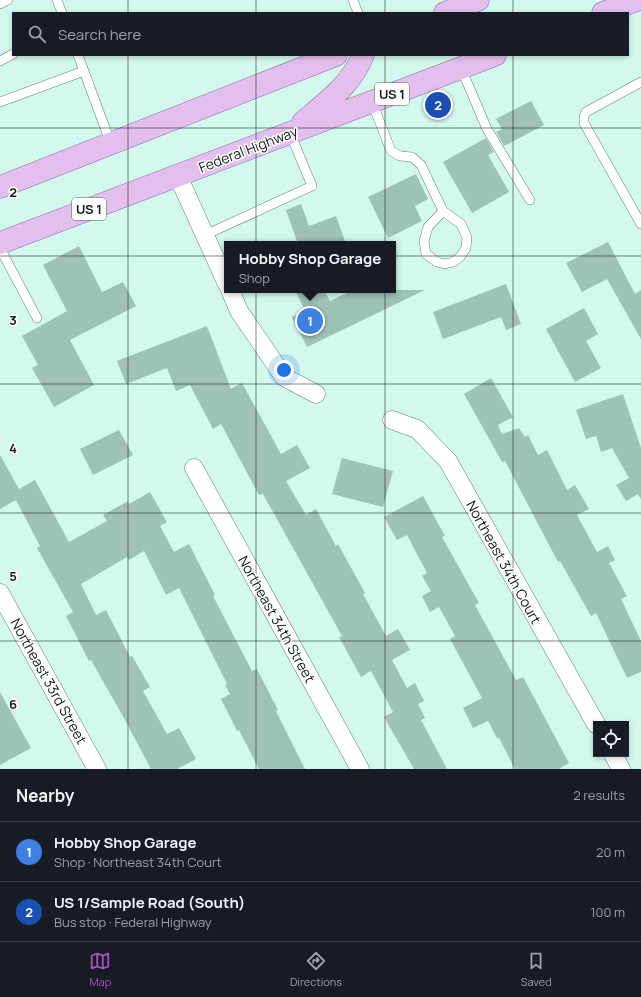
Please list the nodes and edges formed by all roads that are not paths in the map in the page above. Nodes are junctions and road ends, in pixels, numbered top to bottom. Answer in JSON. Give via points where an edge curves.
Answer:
{"nodes":[{"id":1,"x":8,"y":0,"type":"edge"},
{"id":2,"x":57,"y":0,"type":"edge"},
{"id":3,"x":353,"y":0,"type":"edge"},
{"id":4,"x":478,"y":0,"type":"edge"},
{"id":5,"x":637,"y":0,"type":"edge"},
{"id":6,"x":0,"y":4,"type":"edge"},
{"id":7,"x":62,"y":12,"type":"edge"},
{"id":8,"x":358,"y":12,"type":"edge"},
{"id":9,"x":448,"y":12,"type":"edge"},
{"id":10,"x":606,"y":12,"type":"edge"},
{"id":11,"x":12,"y":54,"type":"edge"},
{"id":12,"x":78,"y":56,"type":"edge"},
{"id":13,"x":333,"y":56,"type":"edge"},
{"id":14,"x":364,"y":56,"type":"edge"},
{"id":15,"x":492,"y":56,"type":"edge"},
{"id":16,"x":0,"y":60,"type":"edge"},
{"id":17,"x":461,"y":68,"type":"junction"},
{"id":18,"x":84,"y":71,"type":"junction"},
{"id":19,"x":641,"y":82,"type":"edge"},
{"id":20,"x":0,"y":102,"type":"edge"},
{"id":21,"x":372,"y":102,"type":"junction"},
{"id":22,"x":290,"y":133,"type":"junction"},
{"id":23,"x":111,"y":144,"type":"junction"},
{"id":24,"x":178,"y":176,"type":"junction"},
{"id":25,"x":0,"y":187,"type":"edge"},
{"id":26,"x":530,"y":200,"type":"dead end"},
{"id":27,"x":443,"y":211,"type":"junction"},
{"id":28,"x":641,"y":224,"type":"edge"},
{"id":29,"x":205,"y":234,"type":"junction"},
{"id":30,"x":0,"y":243,"type":"edge"},
{"id":31,"x":0,"y":248,"type":"edge"},
{"id":32,"x":224,"y":277,"type":"edge"},
{"id":33,"x":231,"y":293,"type":"edge"},
{"id":34,"x":37,"y":318,"type":"dead end"},
{"id":35,"x":316,"y":394,"type":"dead end"},
{"id":36,"x":392,"y":420,"type":"dead end"},
{"id":37,"x":194,"y":468,"type":"dead end"},
{"id":38,"x":0,"y":593,"type":"edge"},
{"id":39,"x":594,"y":721,"type":"edge"},
{"id":40,"x":615,"y":757,"type":"edge"},
{"id":41,"x":97,"y":769,"type":"edge"},
{"id":42,"x":360,"y":769,"type":"edge"},
{"id":43,"x":621,"y":769,"type":"edge"}],
"edges":[{"from":1,"to":6,"type":"lane"},
{"from":2,"to":7,"type":"lane"},
{"from":3,"to":8,"type":"lane"},
{"from":4,"to":9,"type":"main road"},
{"from":5,"to":10,"type":"main road"},
{"from":11,"to":16,"type":"lane"},
{"from":12,"to":18,"type":"lane"},
{"from":13,"to":23,"type":"main road"},
{"from":14,"to":22,"type":"main road","via":[[359,66],[338,92]]},
{"from":15,"to":17,"type":"main road","name":"Federal Highway","number":"US 1"},
{"from":17,"to":21,"type":"main road","name":"Federal Highway","number":"US 1"},
{"from":17,"to":26,"type":"lane","via":[[487,129]]},
{"from":18,"to":20,"type":"lane"},
{"from":18,"to":23,"type":"lane"},
{"from":19,"to":28,"type":"lane","via":[[586,112],[584,116],[584,123]]},
{"from":21,"to":22,"type":"main road","name":"Federal Highway","number":"US 1"},
{"from":21,"to":27,"type":"lane","via":[[391,150],[400,156],[412,157],[421,165]]},
{"from":22,"to":24,"type":"main road","name":"Federal Highway","number":"US 1"},
{"from":22,"to":29,"type":"lane","via":[[312,186]]},
{"from":23,"to":25,"type":"main road"},
{"from":24,"to":29,"type":"street"},
{"from":24,"to":30,"type":"main road","name":"Federal Highway","number":"US 1"},
{"from":27,"to":27,"type":"lane","via":[[428,227],[424,241],[426,254],[445,264],[460,257],[466,248],[467,237],[461,224]]},
{"from":29,"to":32,"type":"street"},
{"from":31,"to":34,"type":"lane"},
{"from":33,"to":35,"type":"street","via":[[240,311],[284,377]]},
{"from":36,"to":39,"type":"street","name":"Northeast 34th Court","via":[[417,429],[448,461]]},
{"from":37,"to":42,"type":"street","name":"Northeast 34th Street"},
{"from":38,"to":41,"type":"street","name":"Northeast 33rd Street"},
{"from":40,"to":43,"type":"street"}]}
